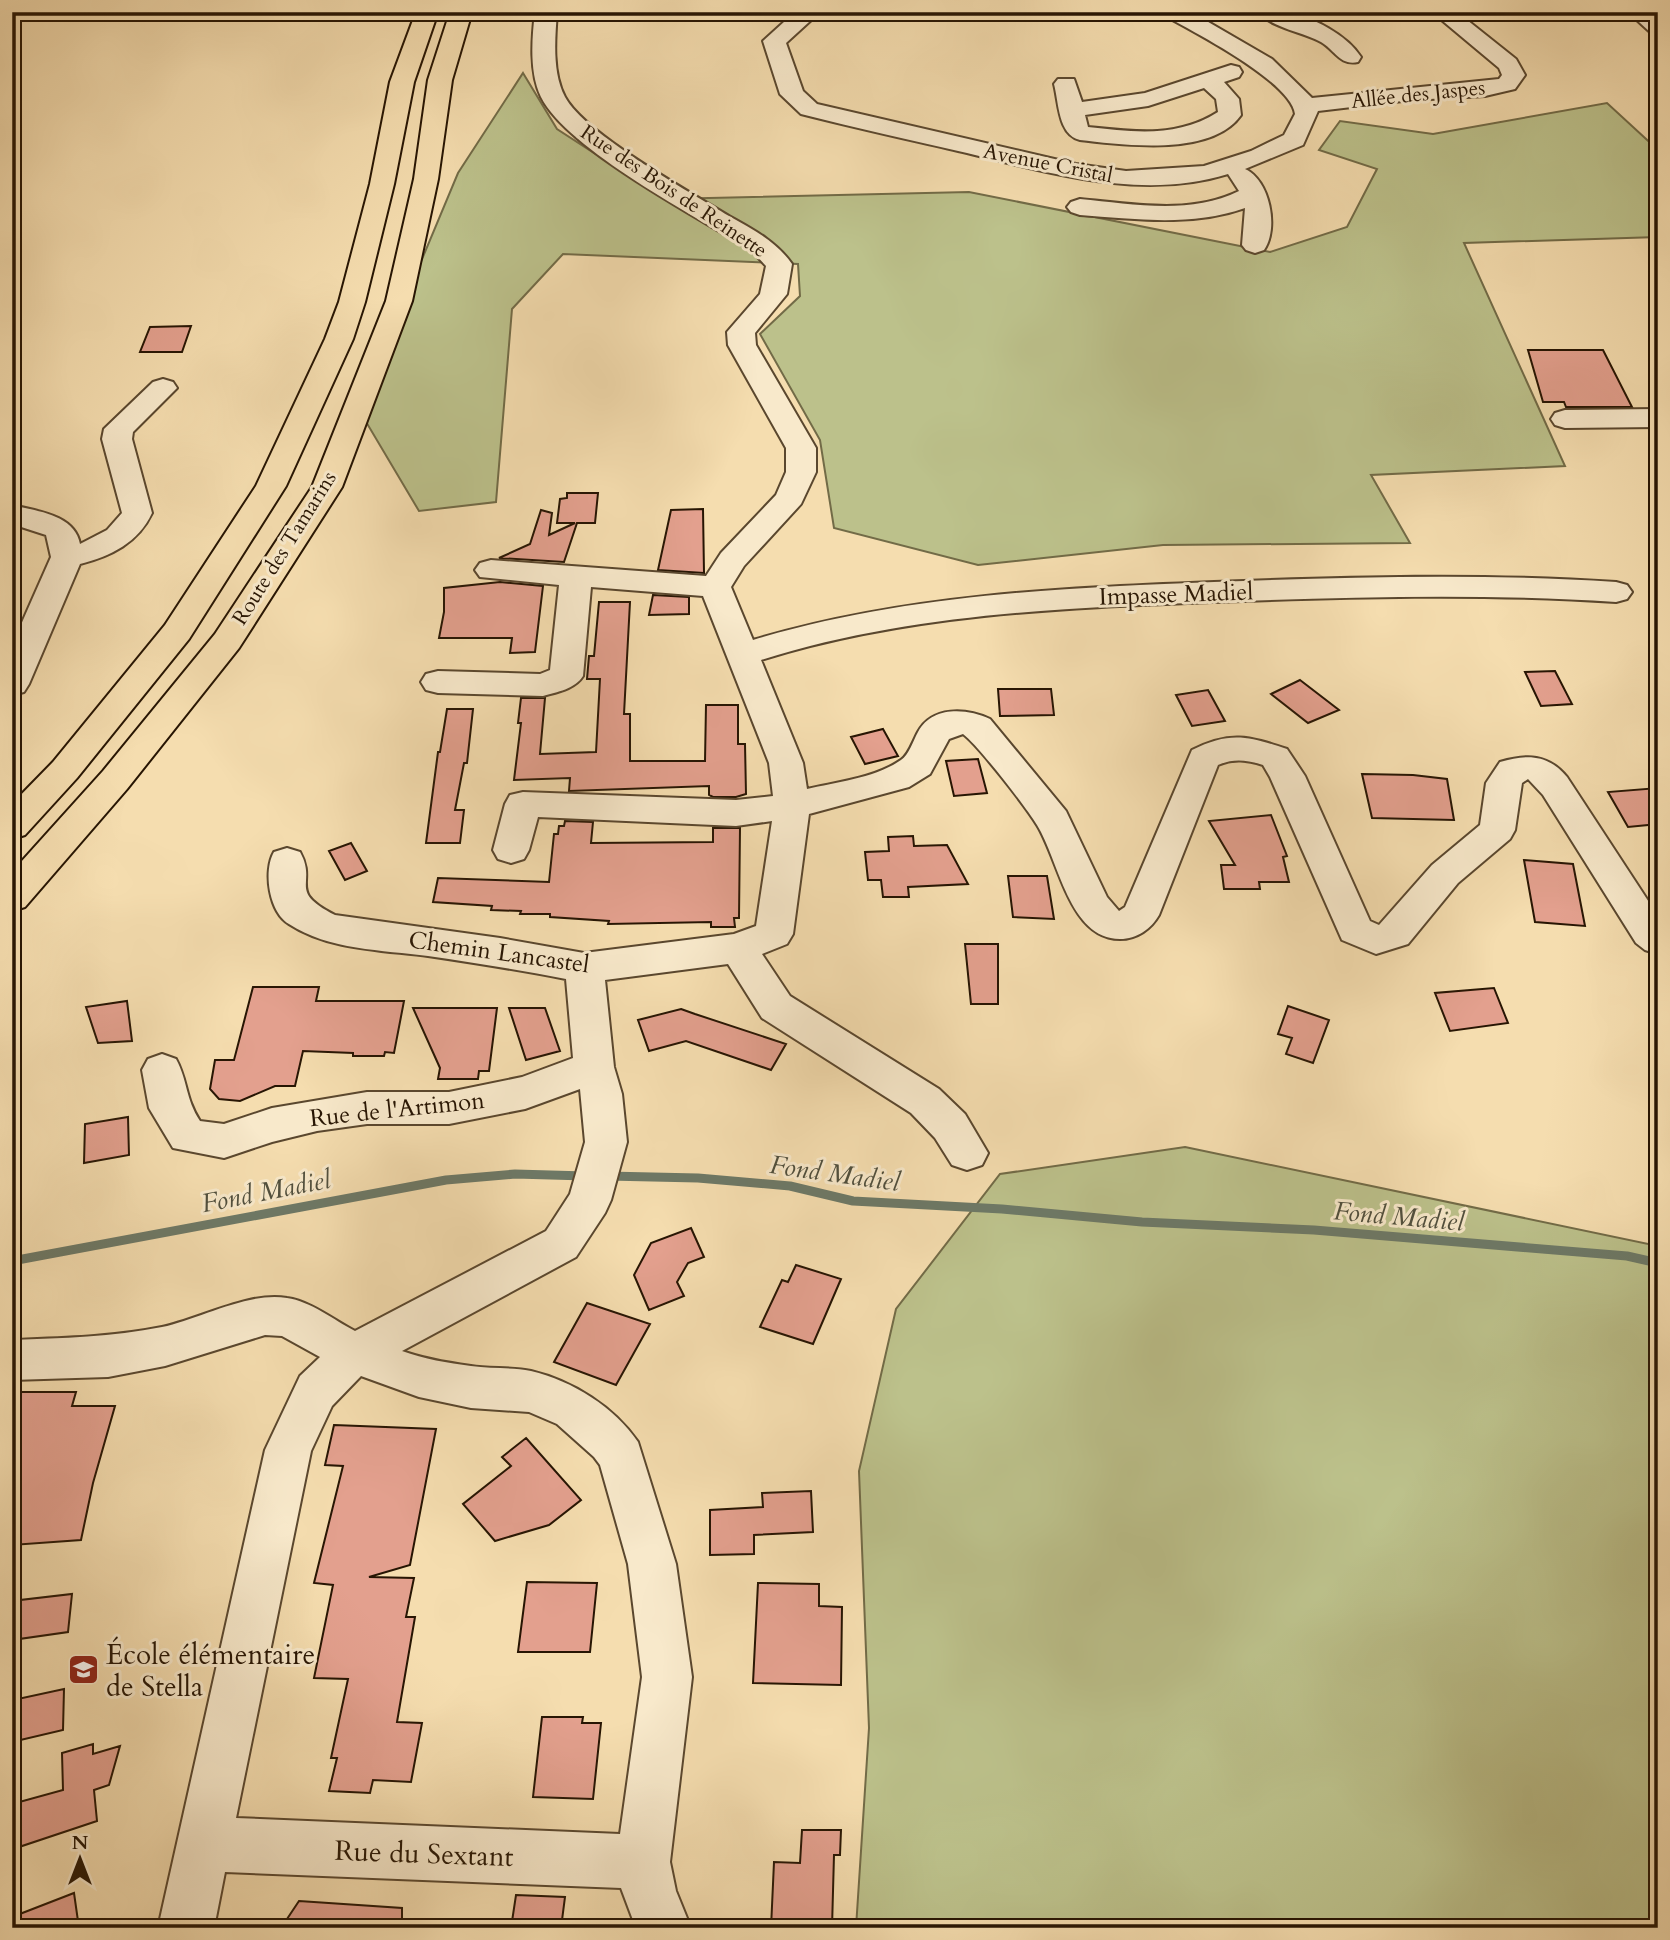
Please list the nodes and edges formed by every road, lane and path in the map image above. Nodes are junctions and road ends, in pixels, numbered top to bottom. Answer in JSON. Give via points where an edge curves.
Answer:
{"nodes":[{"id":1,"x":427,"y":12,"type":"edge"},
{"id":2,"x":461,"y":12,"type":"edge"},
{"id":3,"x":547,"y":12,"type":"edge"},
{"id":4,"x":809,"y":12,"type":"edge"},
{"id":5,"x":1221,"y":12,"type":"edge"},
{"id":6,"x":1270,"y":12,"type":"edge"},
{"id":7,"x":1443,"y":12,"type":"edge"},
{"id":8,"x":1639,"y":12,"type":"edge"},
{"id":9,"x":1185,"y":18,"type":"edge"},
{"id":10,"x":1658,"y":27,"type":"edge"},
{"id":11,"x":1350,"y":57,"type":"dead end"},
{"id":12,"x":1264,"y":64,"type":"junction"},
{"id":13,"x":1207,"y":79,"type":"junction"},
{"id":14,"x":1066,"y":84,"type":"dead end"},
{"id":15,"x":1306,"y":106,"type":"junction"},
{"id":16,"x":1073,"y":110,"type":"junction"},
{"id":17,"x":1230,"y":167,"type":"junction"},
{"id":18,"x":1253,"y":194,"type":"junction"},
{"id":19,"x":1080,"y":207,"type":"dead end"},
{"id":20,"x":1255,"y":245,"type":"dead end"},
{"id":21,"x":163,"y":388,"type":"dead end"},
{"id":22,"x":1658,"y":418,"type":"edge"},
{"id":23,"x":1565,"y":419,"type":"dead end"},
{"id":24,"x":12,"y":514,"type":"edge"},
{"id":25,"x":67,"y":557,"type":"junction"},
{"id":26,"x":491,"y":570,"type":"dead end"},
{"id":27,"x":576,"y":575,"type":"junction"},
{"id":28,"x":715,"y":587,"type":"junction"},
{"id":29,"x":1616,"y":592,"type":"dead end"},
{"id":30,"x":742,"y":655,"type":"junction"},
{"id":31,"x":438,"y":682,"type":"dead end"},
{"id":32,"x":12,"y":684,"type":"edge"},
{"id":33,"x":792,"y":806,"type":"junction"},
{"id":34,"x":12,"y":826,"type":"edge"},
{"id":35,"x":511,"y":850,"type":"dead end"},
{"id":36,"x":287,"y":861,"type":"dead end"},
{"id":37,"x":12,"y":897,"type":"edge"},
{"id":38,"x":1658,"y":940,"type":"edge"},
{"id":39,"x":738,"y":948,"type":"junction"},
{"id":40,"x":584,"y":968,"type":"junction"},
{"id":41,"x":594,"y":1067,"type":"junction"},
{"id":42,"x":162,"y":1070,"type":"dead end"},
{"id":43,"x":967,"y":1153,"type":"dead end"},
{"id":44,"x":354,"y":1353,"type":"junction"},
{"id":45,"x":12,"y":1360,"type":"edge"},
{"id":46,"x":204,"y":1844,"type":"junction"},
{"id":47,"x":643,"y":1862,"type":"junction"},
{"id":48,"x":186,"y":1928,"type":"edge"},
{"id":49,"x":664,"y":1928,"type":"edge"}],
"edges":[{"from":1,"to":34,"type":"highway","name":"Route des Tamarins","via":[[402,82],[352,302],[271,486],[177,632],[65,770]]},
{"from":2,"to":37,"type":"highway","name":"Route des Tamarins","via":[[440,80],[426,179],[399,301],[327,487],[227,641],[115,780]]},
{"from":3,"to":28,"type":"street","name":"Rue des Bois de Reinette","via":[[546,63],[553,97],[567,118],[600,145],[760,245],[779,264],[780,280],[773,299],[741,332],[742,345],[801,448],[801,472],[790,498],[732,560]]},
{"from":4,"to":17,"type":"street","name":"Avenue Cristal","via":[[774,41],[792,94],[809,109],[1101,175],[1158,177]]},
{"from":5,"to":9,"type":"street"},
{"from":6,"to":11,"type":"street","via":[[1328,38]]},
{"from":7,"to":15,"type":"street","name":"Allée des Jaspes","via":[[1508,64],[1514,75],[1507,84]]},
{"from":8,"to":10,"type":"street"},
{"from":9,"to":12,"type":"street"},
{"from":12,"to":13,"type":"street"},
{"from":12,"to":15,"type":"street"},
{"from":13,"to":16,"type":"street","via":[[1148,99]]},
{"from":13,"to":16,"type":"street","via":[[1227,97],[1229,115],[1199,134],[1180,139],[1080,133]]},
{"from":14,"to":16,"type":"street"},
{"from":15,"to":17,"type":"street","name":"Avenue Cristal","via":[[1307,114],[1294,140]]},
{"from":17,"to":18,"type":"street","via":[[1250,185]]},
{"from":18,"to":19,"type":"street","via":[[1237,204],[1202,211]]},
{"from":18,"to":20,"type":"street","via":[[1260,225]]},
{"from":21,"to":25,"type":"street","via":[[119,429],[117,439],[137,513],[134,522],[91,550]]},
{"from":22,"to":23,"type":"street"},
{"from":24,"to":25,"type":"street","via":[[57,528],[63,534]]},
{"from":25,"to":32,"type":"street"},
{"from":26,"to":27,"type":"street"},
{"from":27,"to":28,"type":"street"},
{"from":27,"to":31,"type":"street","via":[[566,676],[543,685]]},
{"from":28,"to":30,"type":"street"},
{"from":29,"to":30,"type":"street","name":"Impasse Madiel","via":[[1539,587],[1319,588],[1111,596],[920,612]]},
{"from":30,"to":33,"type":"street","via":[[786,763]]},
{"from":33,"to":35,"type":"street","via":[[736,813],[523,803]]},
{"from":33,"to":38,"type":"street","via":[[897,778],[918,766],[943,725],[967,722],[978,727],[1053,820],[1092,905],[1110,925],[1126,925],[1140,915],[1204,758],[1225,748],[1250,749],[1275,757],[1355,930],[1376,940],[1395,934],[1445,874],[1497,830],[1504,783],[1512,770],[1526,766],[1543,771],[1555,786],[1649,933]]},
{"from":33,"to":39,"type":"street","via":[[774,934]]},
{"from":36,"to":40,"type":"street","name":"Chemin Lancastel","via":[[286,887],[299,913],[328,928]]},
{"from":39,"to":40,"type":"street","name":"Chemin Lancastel"},
{"from":39,"to":43,"type":"street","via":[[776,1007],[925,1101],[950,1126]]},
{"from":40,"to":41,"type":"street"},
{"from":41,"to":42,"type":"street","name":"Rue de l'Artimon","via":[[525,1093],[449,1108],[367,1108],[317,1115],[224,1141],[188,1136],[169,1108]]},
{"from":41,"to":44,"type":"street","via":[[602,1094],[606,1142],[590,1200],[561,1244]]},
{"from":44,"to":45,"type":"street","via":[[289,1317],[265,1316],[165,1346],[108,1357]]},
{"from":44,"to":46,"type":"street","via":[[316,1391],[288,1450]]},
{"from":44,"to":47,"type":"street","via":[[419,1377],[531,1392],[573,1409],[611,1442],[621,1457],[652,1564],[667,1677]]},
{"from":46,"to":47,"type":"street","name":"Rue du Sextant"},
{"from":46,"to":48,"type":"street"},
{"from":47,"to":49,"type":"street"}]}
